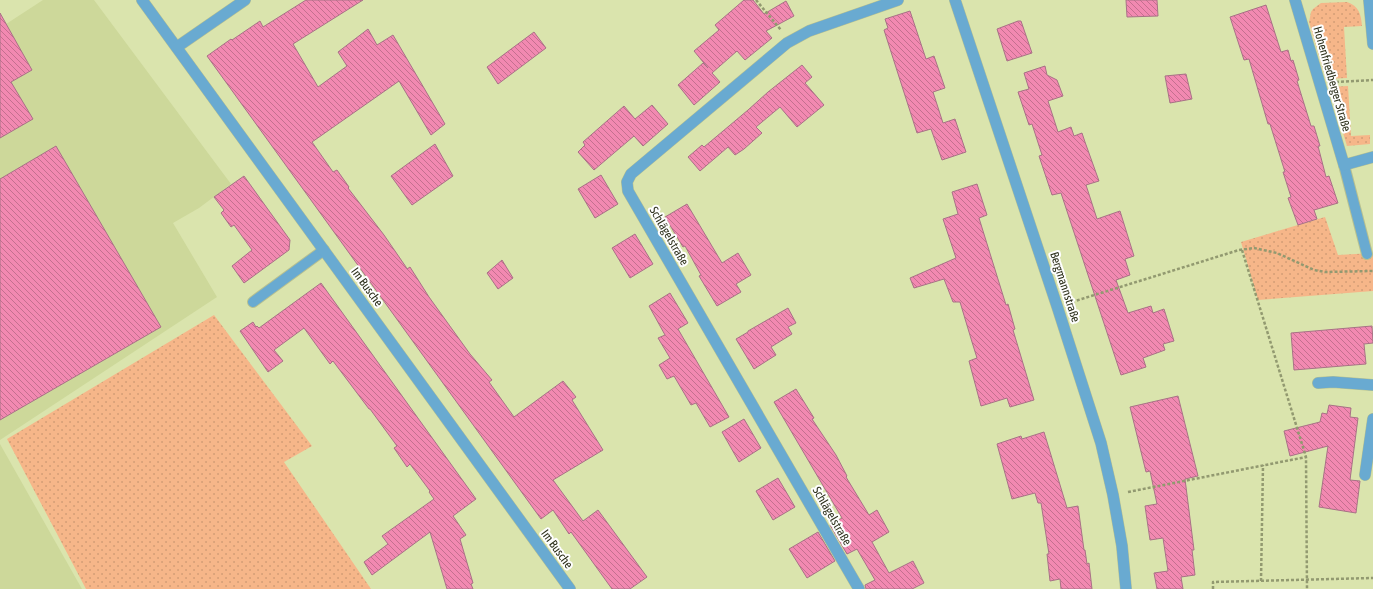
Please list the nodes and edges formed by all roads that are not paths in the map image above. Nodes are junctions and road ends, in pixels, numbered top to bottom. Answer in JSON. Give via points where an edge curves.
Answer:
{"nodes":[{"id":1,"x":142,"y":0,"type":"edge"},
{"id":2,"x":245,"y":0,"type":"edge"},
{"id":3,"x":898,"y":0,"type":"edge"},
{"id":4,"x":955,"y":0,"type":"edge"},
{"id":5,"x":1295,"y":0,"type":"edge"},
{"id":6,"x":1369,"y":0,"type":"edge"},
{"id":7,"x":1373,"y":44,"type":"edge"},
{"id":8,"x":177,"y":47,"type":"junction"},
{"id":9,"x":1373,"y":157,"type":"edge"},
{"id":10,"x":1344,"y":164,"type":"junction"},
{"id":11,"x":324,"y":250,"type":"junction"},
{"id":12,"x":1368,"y":254,"type":"dead end"},
{"id":13,"x":253,"y":302,"type":"dead end"},
{"id":14,"x":1318,"y":383,"type":"dead end"},
{"id":15,"x":1373,"y":385,"type":"edge"},
{"id":16,"x":1373,"y":420,"type":"edge"},
{"id":17,"x":1365,"y":475,"type":"dead end"},
{"id":18,"x":570,"y":589,"type":"edge"},
{"id":19,"x":859,"y":589,"type":"edge"},
{"id":20,"x":1126,"y":589,"type":"edge"}],
"edges":[{"from":1,"to":8,"type":"street","name":"Im Busche"},
{"from":2,"to":8,"type":"street"},
{"from":3,"to":19,"type":"street","name":"Schlägelstraße","via":[[837,20],[790,41],[631,174],[627,182],[628,191]]},
{"from":4,"to":20,"type":"street","name":"Bergmannstraße","via":[[1101,443],[1122,546]]},
{"from":5,"to":10,"type":"street","name":"Hohenfriedberger Straße"},
{"from":6,"to":7,"type":"street"},
{"from":8,"to":11,"type":"street","name":"Im Busche"},
{"from":9,"to":10,"type":"street"},
{"from":10,"to":12,"type":"lane","name":"Hohenfriedberger Straße"},
{"from":11,"to":13,"type":"lane"},
{"from":11,"to":18,"type":"street","name":"Im Busche"},
{"from":14,"to":15,"type":"street"},
{"from":16,"to":17,"type":"street"}]}
